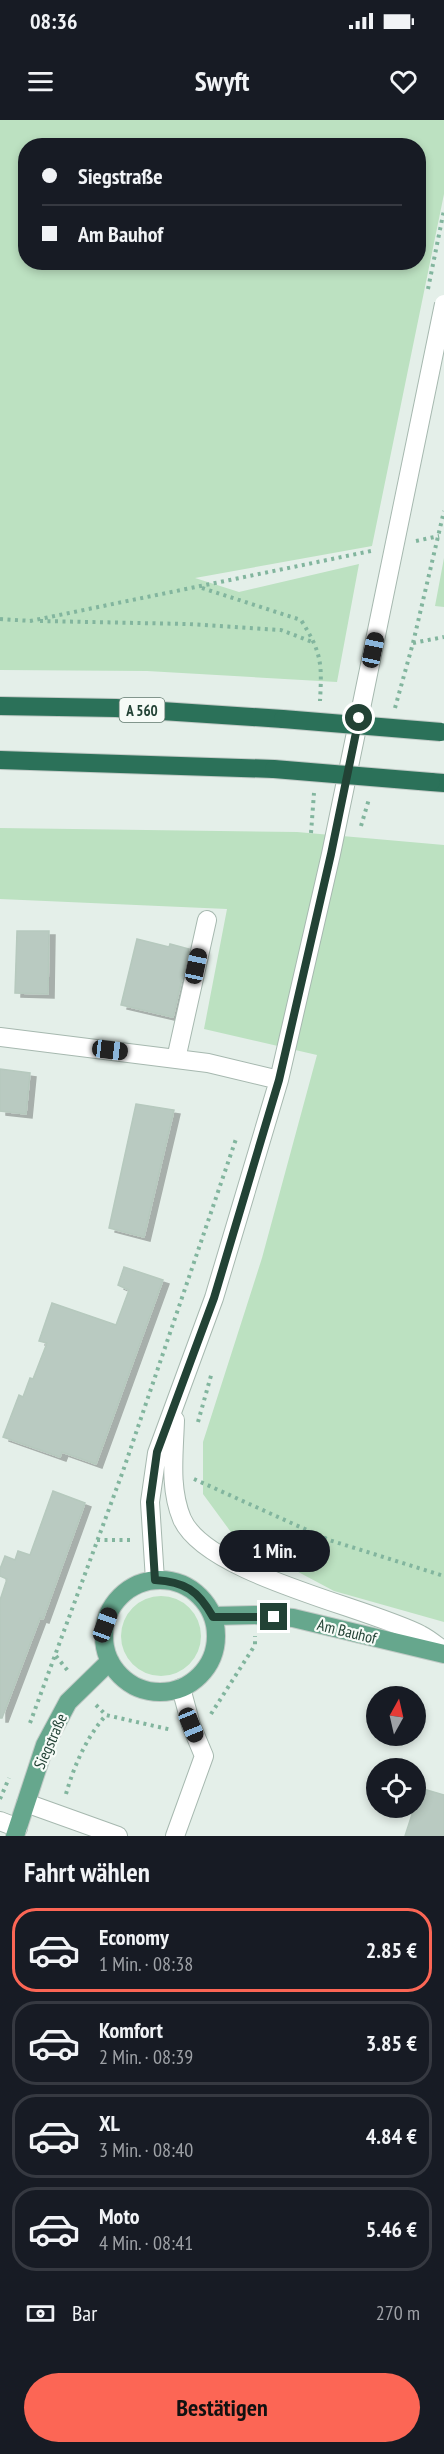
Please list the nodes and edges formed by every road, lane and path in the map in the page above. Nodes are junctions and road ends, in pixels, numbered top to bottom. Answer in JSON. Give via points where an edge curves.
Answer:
{"nodes":[{"id":1,"x":444,"y":304,"type":"edge"},
{"id":2,"x":444,"y":511,"type":"edge"},
{"id":3,"x":439,"y":536,"type":"junction"},
{"id":4,"x":405,"y":544,"type":"dead end"},
{"id":5,"x":382,"y":548,"type":"dead end"},
{"id":6,"x":200,"y":587,"type":"junction"},
{"id":7,"x":0,"y":619,"type":"edge"},
{"id":8,"x":301,"y":620,"type":"dead end"},
{"id":9,"x":30,"y":621,"type":"junction"},
{"id":10,"x":444,"y":637,"type":"edge"},
{"id":11,"x":316,"y":644,"type":"dead end"},
{"id":12,"x":0,"y":706,"type":"edge"},
{"id":13,"x":442,"y":732,"type":"edge"},
{"id":14,"x":0,"y":760,"type":"edge"},
{"id":15,"x":438,"y":782,"type":"edge"},
{"id":16,"x":207,"y":920,"type":"dead end"},
{"id":17,"x":0,"y":1037,"type":"edge"},
{"id":18,"x":176,"y":1059,"type":"junction"},
{"id":19,"x":279,"y":1080,"type":"junction"},
{"id":20,"x":239,"y":1130,"type":"dead end"},
{"id":21,"x":176,"y":1404,"type":"junction"},
{"id":22,"x":188,"y":1476,"type":"dead end"},
{"id":23,"x":444,"y":1576,"type":"edge"},
{"id":24,"x":155,"y":1580,"type":"junction"},
{"id":25,"x":255,"y":1615,"type":"junction"},
{"id":26,"x":213,"y":1617,"type":"junction"},
{"id":27,"x":444,"y":1652,"type":"edge"},
{"id":28,"x":56,"y":1656,"type":"dead end"},
{"id":29,"x":110,"y":1660,"type":"junction"},
{"id":30,"x":181,"y":1688,"type":"junction"},
{"id":31,"x":191,"y":1725,"type":"junction"},
{"id":32,"x":26,"y":1803,"type":"junction"},
{"id":33,"x":60,"y":1816,"type":"junction"},
{"id":34,"x":0,"y":1821,"type":"edge"},
{"id":35,"x":16,"y":1832,"type":"edge"},
{"id":36,"x":95,"y":1833,"type":"edge"},
{"id":37,"x":118,"y":1836,"type":"edge"},
{"id":38,"x":175,"y":1836,"type":"edge"}],
"edges":[{"from":1,"to":19,"type":"street","bridge":true,"via":[[331,854]]},
{"from":2,"to":3,"type":"path"},
{"from":3,"to":4,"type":"path"},
{"from":3,"to":10,"type":"path","via":[[413,643]]},
{"from":5,"to":6,"type":"path"},
{"from":6,"to":8,"type":"path"},
{"from":6,"to":9,"type":"path"},
{"from":7,"to":9,"type":"path"},
{"from":9,"to":11,"type":"path","via":[[281,630]]},
{"from":12,"to":13,"type":"highway","number":"A 560","bridge":true,"via":[[116,708]]},
{"from":14,"to":15,"type":"highway","bridge":true,"via":[[274,769]]},
{"from":16,"to":18,"type":"street"},
{"from":17,"to":18,"type":"street"},
{"from":18,"to":19,"type":"street"},
{"from":19,"to":21,"type":"street","via":[[214,1298]]},
{"from":20,"to":28,"type":"path"},
{"from":21,"to":24,"type":"street","via":[[157,1452],[150,1502]]},
{"from":21,"to":27,"type":"street","via":[[172,1475],[175,1498],[183,1522],[197,1539],[226,1559],[274,1581],[421,1635]]},
{"from":22,"to":23,"type":"path","via":[[329,1540]]},
{"from":24,"to":26,"type":"main road","via":[[173,1581],[190,1588]]},
{"from":24,"to":29,"type":"main road","via":[[138,1584],[111,1608],[104,1643]]},
{"from":25,"to":26,"type":"main road","name":"Am Bauhof"},
{"from":25,"to":27,"type":"main road","name":"Am Bauhof","via":[[293,1618]]},
{"from":25,"to":31,"type":"path","via":[[255,1645],[207,1721]]},
{"from":26,"to":30,"type":"main road","via":[[216,1633],[211,1659],[195,1679]]},
{"from":29,"to":30,"type":"main road","via":[[132,1684],[148,1690]]},
{"from":29,"to":32,"type":"main road","name":"Siegstraße","via":[[68,1702],[45,1745]]},
{"from":30,"to":31,"type":"street"},
{"from":31,"to":33,"type":"path","via":[[170,1731],[105,1715],[93,1729],[72,1774]]},
{"from":31,"to":38,"type":"street","via":[[204,1756]]},
{"from":32,"to":33,"type":"street"},
{"from":32,"to":35,"type":"main road","name":"Siegstraße"},
{"from":33,"to":36,"type":"street"},
{"from":34,"to":35,"type":"street"},
{"from":36,"to":37,"type":"street"}]}
